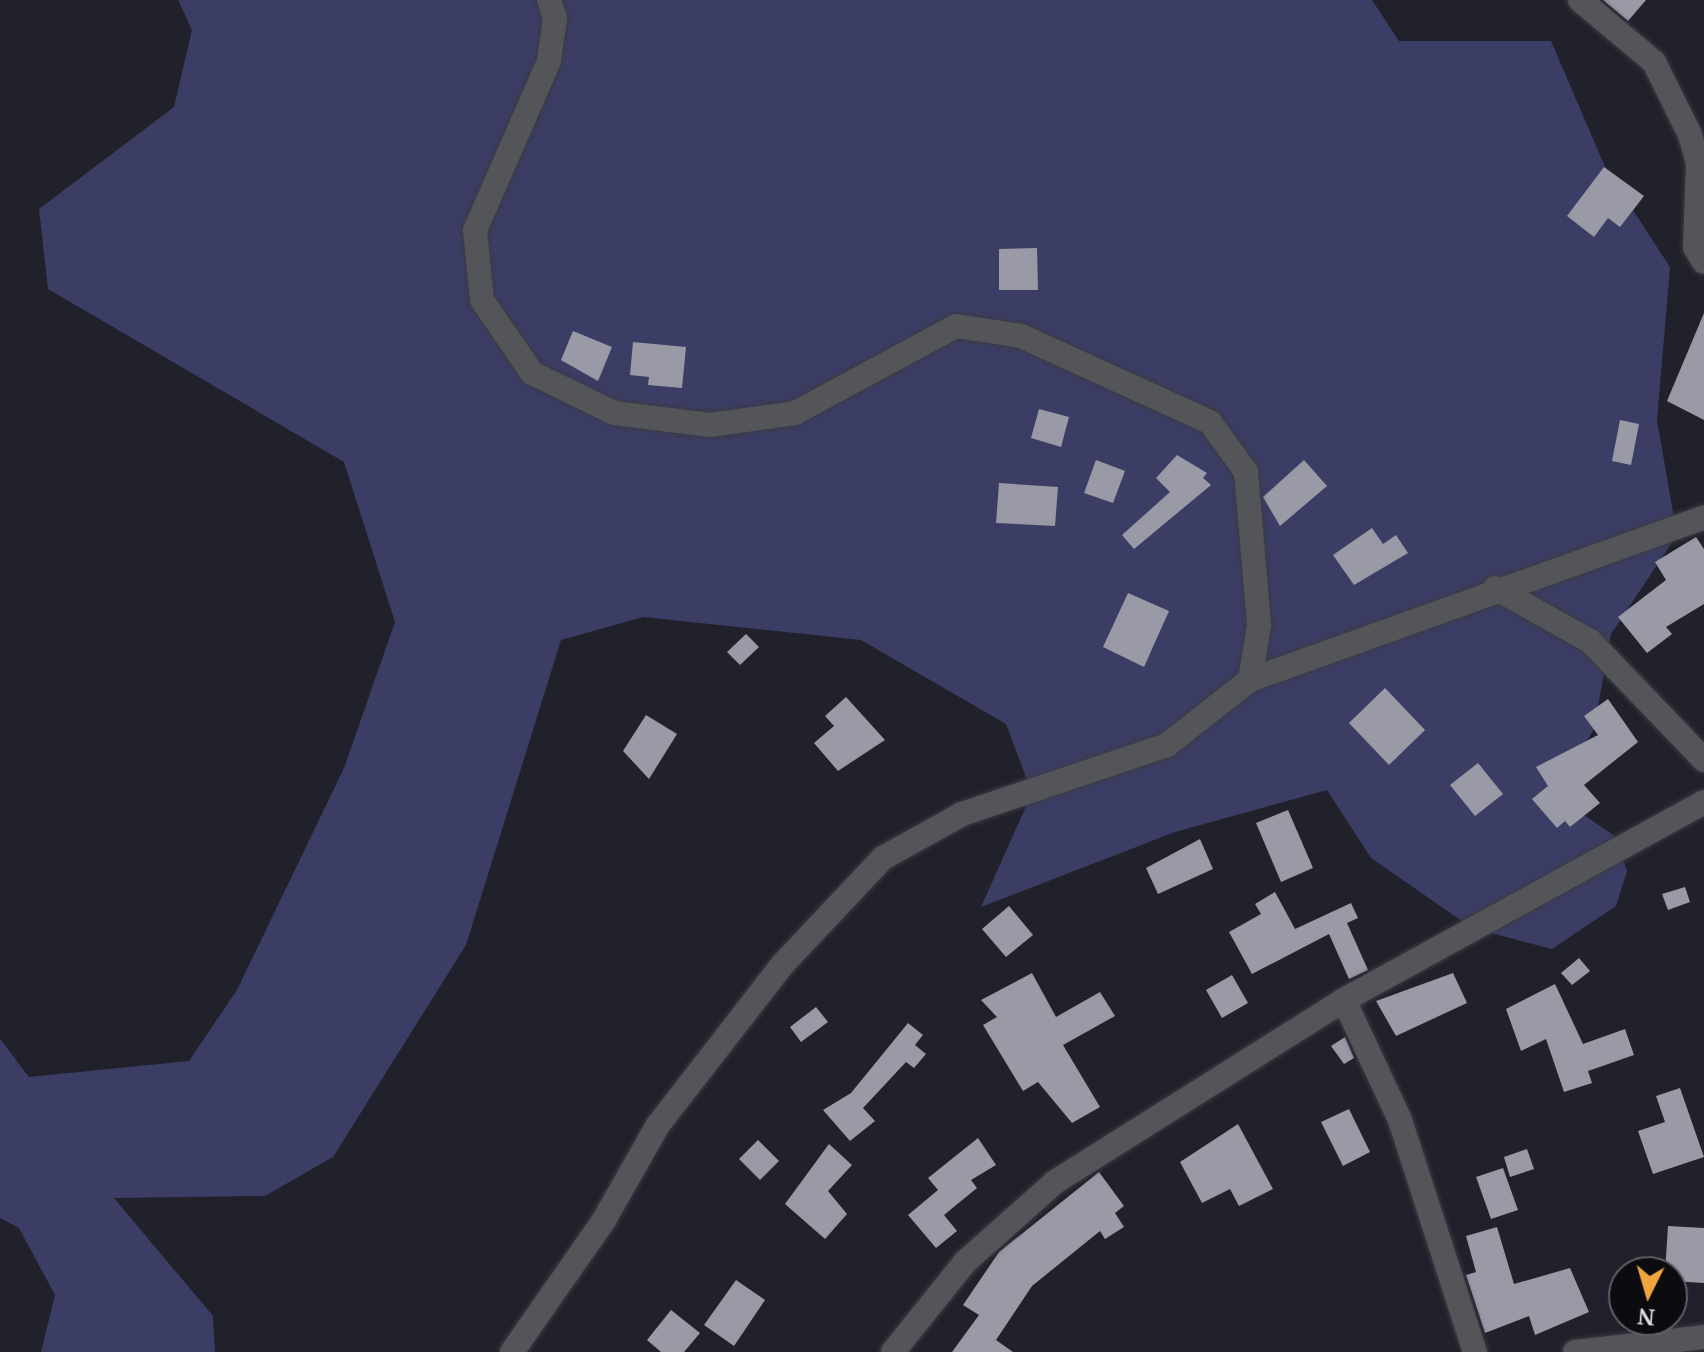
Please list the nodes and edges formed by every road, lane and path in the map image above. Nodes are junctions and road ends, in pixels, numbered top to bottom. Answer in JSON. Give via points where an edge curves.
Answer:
{"nodes":[{"id":1,"x":549,"y":0,"type":"edge"},
{"id":2,"x":1580,"y":0,"type":"edge"},
{"id":3,"x":1704,"y":262,"type":"edge"},
{"id":4,"x":1704,"y":517,"type":"edge"},
{"id":5,"x":1495,"y":588,"type":"junction"},
{"id":6,"x":1250,"y":680,"type":"junction"},
{"id":7,"x":1704,"y":760,"type":"edge"},
{"id":8,"x":1704,"y":802,"type":"edge"},
{"id":9,"x":1344,"y":1000,"type":"junction"},
{"id":10,"x":1704,"y":1337,"type":"edge"},
{"id":11,"x":512,"y":1352,"type":"edge"},
{"id":12,"x":893,"y":1352,"type":"edge"},
{"id":13,"x":1475,"y":1352,"type":"edge"},
{"id":14,"x":1575,"y":1352,"type":"edge"}],
"edges":[{"from":1,"to":6,"type":"street","via":[[555,18],[549,61],[475,230],[482,300],[532,373],[614,413],[710,425],[795,413],[956,326],[1021,336],[1210,422],[1246,472],[1259,625]]},
{"from":2,"to":3,"type":"street","via":[[1654,62],[1690,135],[1698,163],[1695,247]]},
{"from":4,"to":5,"type":"street"},
{"from":5,"to":6,"type":"street"},
{"from":5,"to":7,"type":"street","via":[[1590,641]]},
{"from":6,"to":11,"type":"street","via":[[1167,745],[962,814],[883,858],[783,964],[658,1125],[604,1220]]},
{"from":8,"to":9,"type":"street"},
{"from":9,"to":12,"type":"street","via":[[1055,1182],[965,1262]]},
{"from":9,"to":13,"type":"street","via":[[1400,1120]]},
{"from":10,"to":14,"type":"street"}]}
